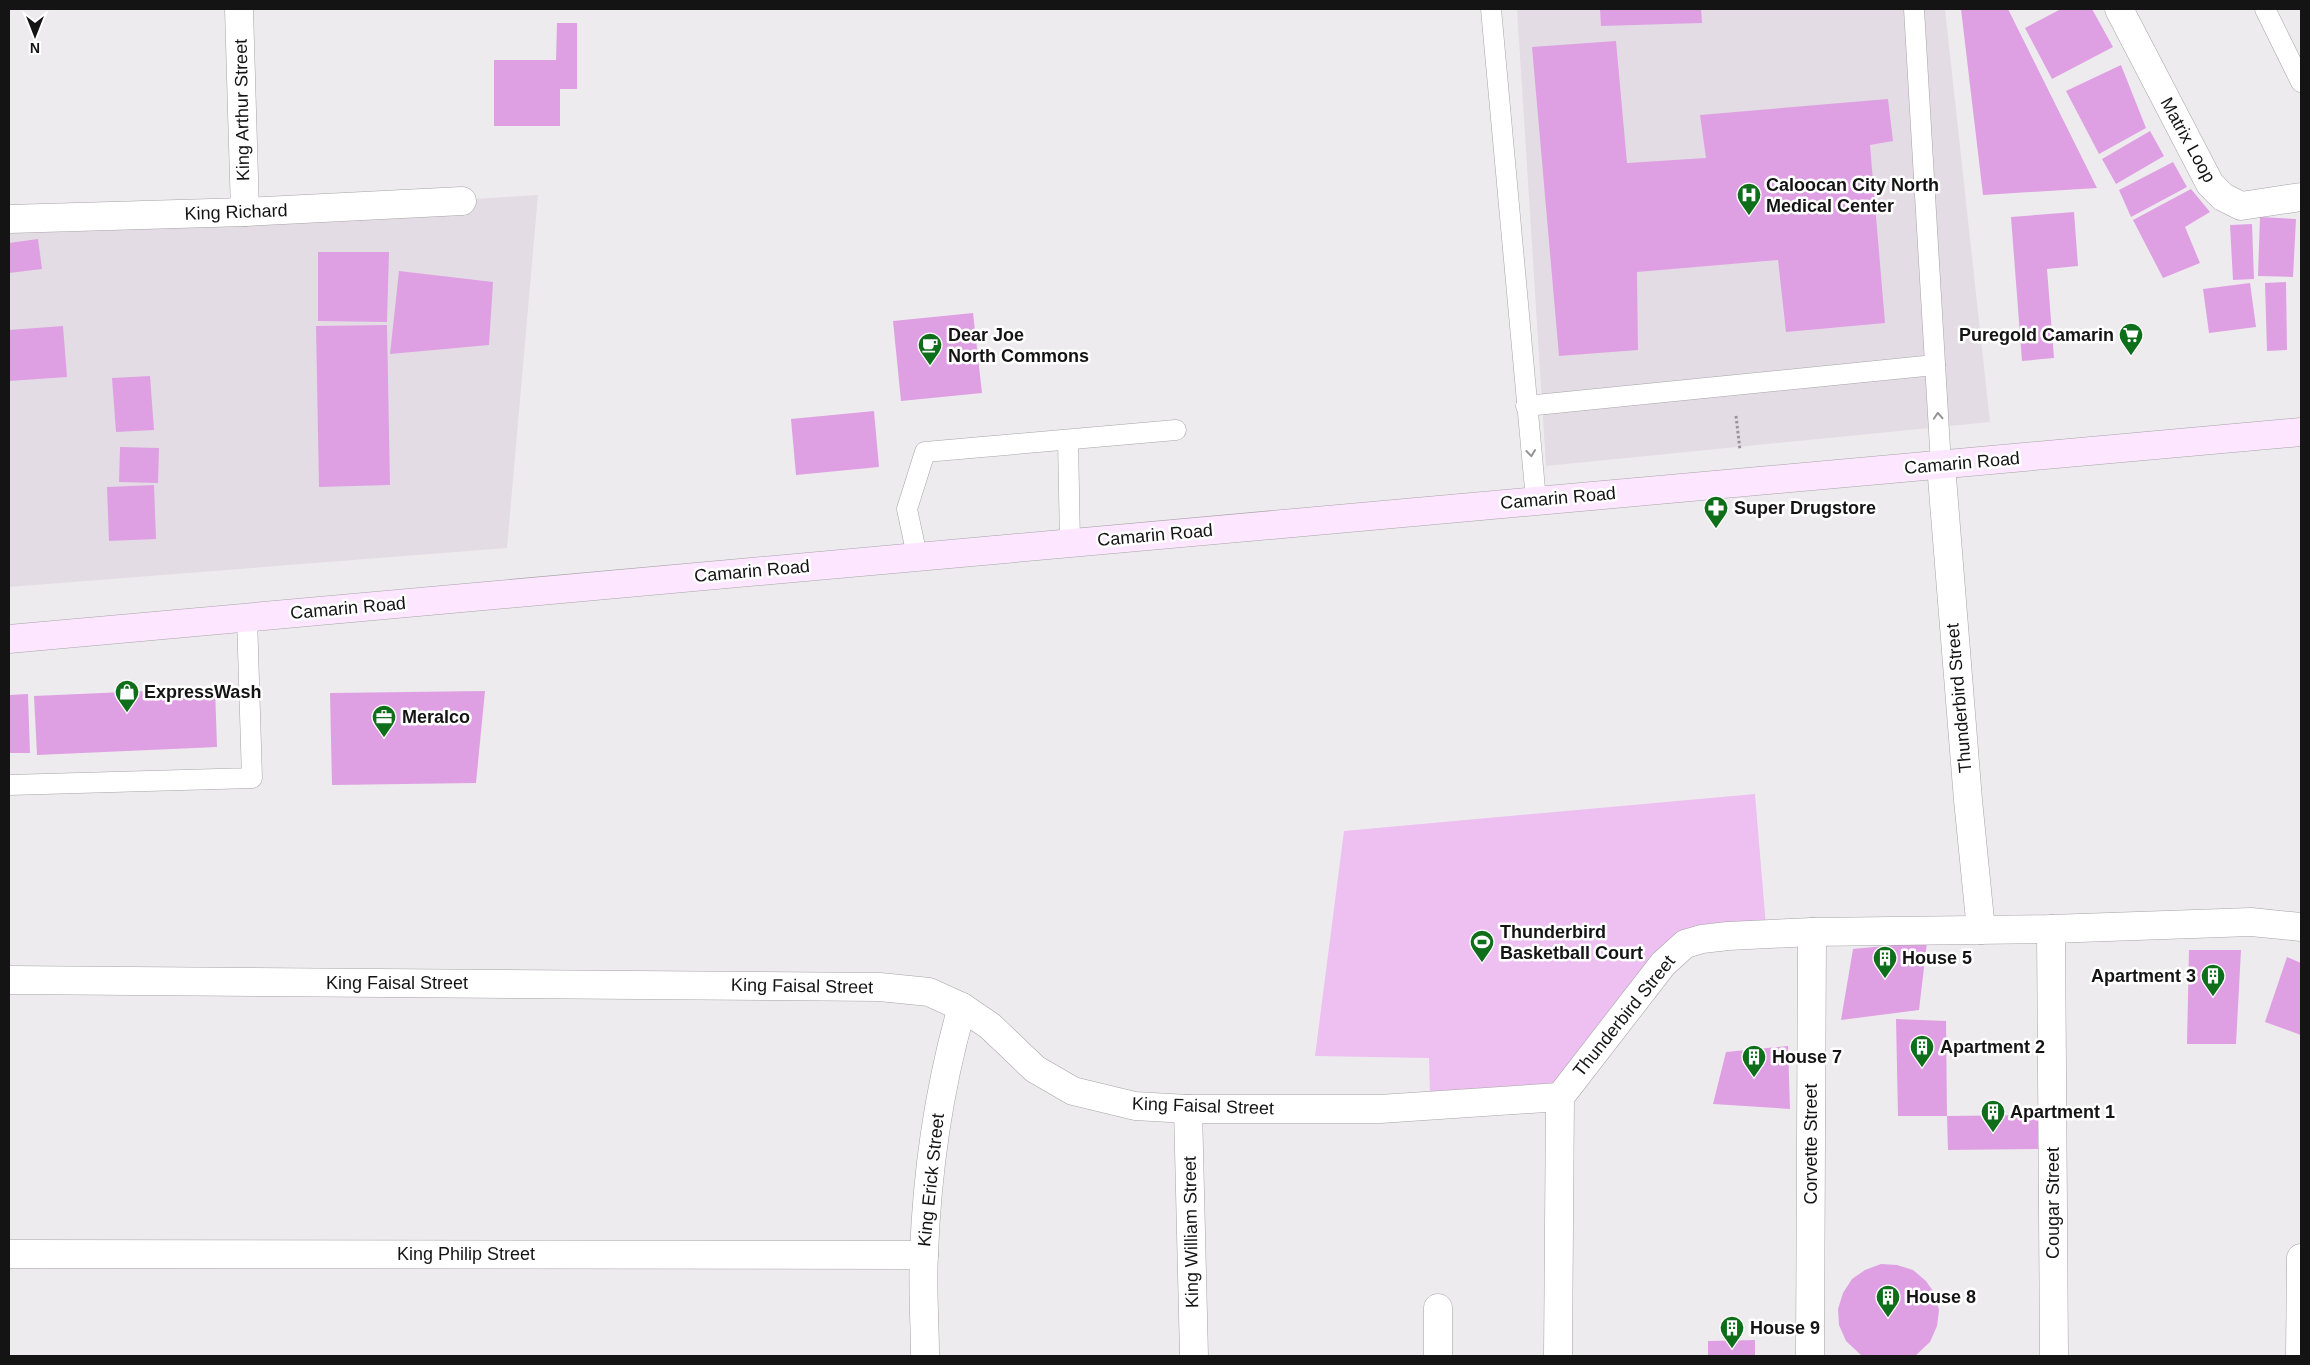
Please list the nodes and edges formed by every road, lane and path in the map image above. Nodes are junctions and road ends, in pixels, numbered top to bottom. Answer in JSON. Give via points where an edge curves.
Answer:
{"nodes":[{"id":1,"x":239,"y":9,"type":"edge"},
{"id":2,"x":1491,"y":9,"type":"edge"},
{"id":3,"x":1914,"y":9,"type":"edge"},
{"id":4,"x":2119,"y":9,"type":"edge"},
{"id":5,"x":2265,"y":9,"type":"edge"},
{"id":6,"x":2301,"y":82,"type":"edge"},
{"id":7,"x":2301,"y":197,"type":"edge"},
{"id":8,"x":462,"y":201,"type":"dead end"},
{"id":9,"x":244,"y":212,"type":"junction"},
{"id":10,"x":9,"y":219,"type":"edge"},
{"id":11,"x":1935,"y":365,"type":"junction"},
{"id":12,"x":1733,"y":386,"type":"junction"},
{"id":13,"x":1526,"y":406,"type":"junction"},
{"id":14,"x":1176,"y":430,"type":"dead end"},
{"id":15,"x":2301,"y":432,"type":"edge"},
{"id":16,"x":1068,"y":440,"type":"junction"},
{"id":17,"x":1940,"y":465,"type":"junction"},
{"id":18,"x":1743,"y":482,"type":"junction"},
{"id":19,"x":1536,"y":500,"type":"junction"},
{"id":20,"x":1070,"y":542,"type":"junction"},
{"id":21,"x":917,"y":556,"type":"junction"},
{"id":22,"x":247,"y":617,"type":"junction"},
{"id":23,"x":9,"y":639,"type":"edge"},
{"id":24,"x":9,"y":785,"type":"edge"},
{"id":25,"x":2301,"y":927,"type":"edge"},
{"id":26,"x":1981,"y":930,"type":"junction"},
{"id":27,"x":2051,"y":930,"type":"junction"},
{"id":28,"x":1812,"y":932,"type":"junction"},
{"id":29,"x":9,"y":980,"type":"edge"},
{"id":30,"x":962,"y":1007,"type":"junction"},
{"id":31,"x":1560,"y":1097,"type":"junction"},
{"id":32,"x":1188,"y":1109,"type":"junction"},
{"id":33,"x":9,"y":1254,"type":"edge"},
{"id":34,"x":924,"y":1255,"type":"junction"},
{"id":35,"x":2301,"y":1258,"type":"edge"},
{"id":36,"x":1438,"y":1308,"type":"dead end"},
{"id":37,"x":925,"y":1356,"type":"edge"},
{"id":38,"x":1194,"y":1356,"type":"edge"},
{"id":39,"x":1438,"y":1356,"type":"edge"},
{"id":40,"x":1558,"y":1356,"type":"edge"},
{"id":41,"x":1810,"y":1356,"type":"edge"},
{"id":42,"x":2054,"y":1356,"type":"edge"},
{"id":43,"x":2300,"y":1356,"type":"edge"}],
"edges":[{"from":1,"to":9,"type":"street","name":"King Arthur Street"},
{"from":2,"to":13,"type":"lane"},
{"from":3,"to":11,"type":"lane"},
{"from":4,"to":7,"type":"street","name":"Matrix Loop","via":[[2210,184],[2223,197],[2240,206]]},
{"from":5,"to":6,"type":"lane"},
{"from":8,"to":9,"type":"street","name":"King Richard"},
{"from":9,"to":10,"type":"street","name":"King Richard"},
{"from":11,"to":12,"type":"lane"},
{"from":17,"to":11,"type":"lane","one_way":true},
{"from":12,"to":13,"type":"lane"},
{"from":12,"to":18,"type":"path"},
{"from":13,"to":19,"type":"lane","one_way":true},
{"from":14,"to":16,"type":"lane"},
{"from":15,"to":17,"type":"main road","name":"Camarin Road"},
{"from":16,"to":20,"type":"lane"},
{"from":16,"to":21,"type":"lane","via":[[925,452],[907,509]]},
{"from":17,"to":18,"type":"main road","name":"Camarin Road"},
{"from":17,"to":26,"type":"street","name":"Thunderbird Street"},
{"from":18,"to":19,"type":"main road","name":"Camarin Road"},
{"from":19,"to":20,"type":"main road","name":"Camarin Road"},
{"from":20,"to":21,"type":"main road","name":"Camarin Road"},
{"from":21,"to":22,"type":"main road","name":"Camarin Road"},
{"from":22,"to":23,"type":"main road","name":"Camarin Road"},
{"from":22,"to":24,"type":"lane","via":[[252,778]]},
{"from":25,"to":27,"type":"street","name":"Thunderbird Street","via":[[2251,922]]},
{"from":26,"to":27,"type":"street","name":"Thunderbird Street"},
{"from":26,"to":28,"type":"street","name":"Thunderbird Street"},
{"from":27,"to":42,"type":"street","name":"Cougar Street"},
{"from":28,"to":31,"type":"street","name":"Thunderbird Street","via":[[1728,936],[1685,944],[1663,964]]},
{"from":28,"to":41,"type":"street","name":"Corvette Street"},
{"from":29,"to":30,"type":"street","name":"King Faisal Street","via":[[853,986],[929,992]]},
{"from":30,"to":32,"type":"street","name":"King Faisal Street","via":[[990,1026],[1035,1069],[1073,1091],[1135,1106]]},
{"from":30,"to":34,"type":"street","name":"King Erick Street","via":[[937,1109]]},
{"from":31,"to":32,"type":"street","name":"King Faisal Street","via":[[1380,1109]]},
{"from":31,"to":40,"type":"street"},
{"from":32,"to":38,"type":"street","name":"King William Street"},
{"from":33,"to":34,"type":"street","name":"King Philip Street"},
{"from":34,"to":37,"type":"street","name":"King Erick Street"},
{"from":35,"to":43,"type":"street"},
{"from":36,"to":39,"type":"street"}]}
